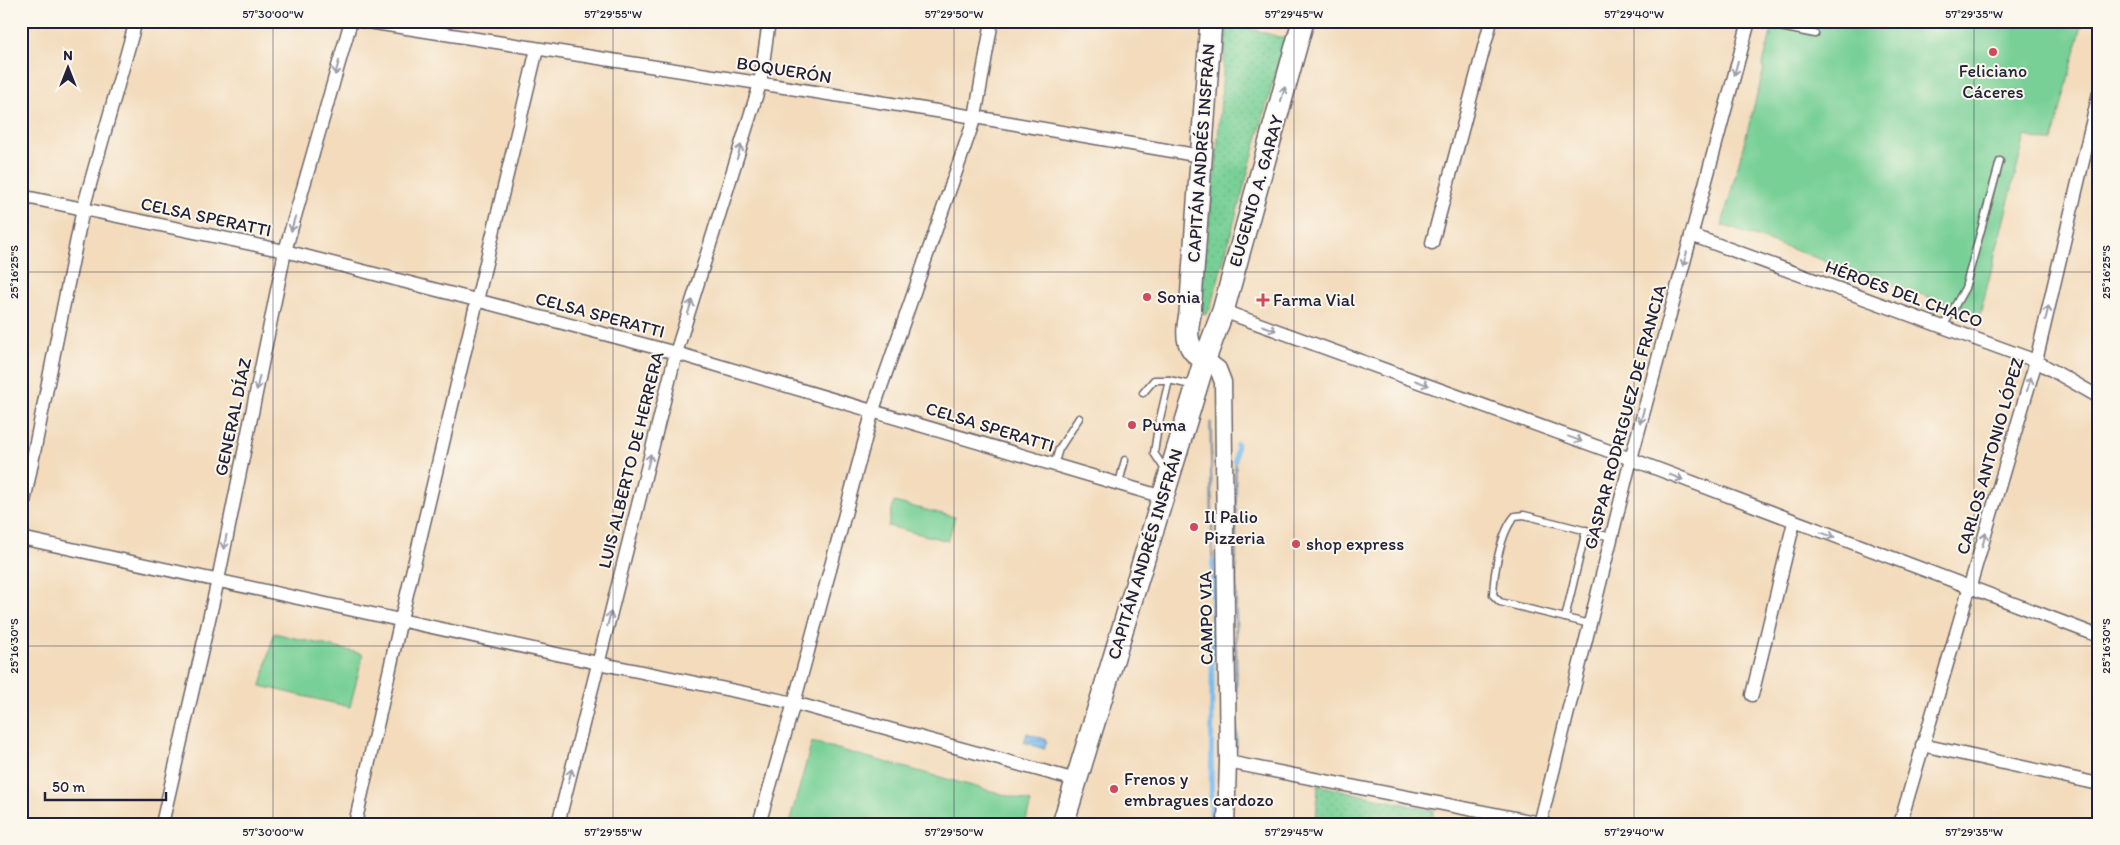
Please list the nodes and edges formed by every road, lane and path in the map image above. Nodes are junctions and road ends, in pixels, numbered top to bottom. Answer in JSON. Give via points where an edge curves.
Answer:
{"nodes":[{"id":1,"x":136,"y":21,"type":"edge"},
{"id":2,"x":351,"y":21,"type":"edge"},
{"id":3,"x":362,"y":21,"type":"edge"},
{"id":4,"x":769,"y":21,"type":"edge"},
{"id":5,"x":992,"y":21,"type":"edge"},
{"id":6,"x":1211,"y":21,"type":"edge"},
{"id":7,"x":1304,"y":21,"type":"edge"},
{"id":8,"x":1491,"y":21,"type":"edge"},
{"id":9,"x":1750,"y":21,"type":"edge"},
{"id":10,"x":1815,"y":34,"type":"dead end"},
{"id":11,"x":537,"y":49,"type":"junction"},
{"id":12,"x":760,"y":84,"type":"junction"},
{"id":13,"x":2099,"y":94,"type":"edge"},
{"id":14,"x":975,"y":117,"type":"junction"},
{"id":15,"x":1201,"y":156,"type":"junction"},
{"id":16,"x":2000,"y":161,"type":"dead end"},
{"id":17,"x":21,"y":196,"type":"edge"},
{"id":18,"x":83,"y":209,"type":"junction"},
{"id":19,"x":1691,"y":235,"type":"junction"},
{"id":20,"x":1432,"y":243,"type":"dead end"},
{"id":21,"x":285,"y":251,"type":"junction"},
{"id":22,"x":476,"y":300,"type":"junction"},
{"id":23,"x":1223,"y":311,"type":"junction"},
{"id":24,"x":1944,"y":327,"type":"junction"},
{"id":25,"x":676,"y":353,"type":"junction"},
{"id":26,"x":1206,"y":359,"type":"junction"},
{"id":27,"x":2036,"y":361,"type":"junction"},
{"id":28,"x":1170,"y":380,"type":"junction"},
{"id":29,"x":1197,"y":386,"type":"junction"},
{"id":30,"x":1142,"y":393,"type":"dead end"},
{"id":31,"x":2099,"y":397,"type":"edge"},
{"id":32,"x":873,"y":410,"type":"junction"},
{"id":33,"x":1079,"y":418,"type":"dead end"},
{"id":34,"x":1631,"y":459,"type":"junction"},
{"id":35,"x":1125,"y":460,"type":"dead end"},
{"id":36,"x":1054,"y":465,"type":"junction"},
{"id":37,"x":1118,"y":483,"type":"junction"},
{"id":38,"x":1166,"y":487,"type":"junction"},
{"id":39,"x":21,"y":517,"type":"edge"},
{"id":40,"x":1794,"y":522,"type":"junction"},
{"id":41,"x":1586,"y":530,"type":"junction"},
{"id":42,"x":1611,"y":537,"type":"junction"},
{"id":43,"x":21,"y":538,"type":"edge"},
{"id":44,"x":218,"y":580,"type":"junction"},
{"id":45,"x":1971,"y":587,"type":"junction"},
{"id":46,"x":1565,"y":618,"type":"junction"},
{"id":47,"x":401,"y":619,"type":"junction"},
{"id":48,"x":1590,"y":624,"type":"junction"},
{"id":49,"x":2099,"y":636,"type":"edge"},
{"id":50,"x":598,"y":663,"type":"junction"},
{"id":51,"x":1752,"y":695,"type":"dead end"},
{"id":52,"x":794,"y":703,"type":"junction"},
{"id":53,"x":1922,"y":745,"type":"junction"},
{"id":54,"x":1228,"y":762,"type":"junction"},
{"id":55,"x":1076,"y":780,"type":"junction"},
{"id":56,"x":2099,"y":784,"type":"edge"},
{"id":57,"x":162,"y":824,"type":"edge"},
{"id":58,"x":355,"y":824,"type":"edge"},
{"id":59,"x":558,"y":824,"type":"edge"},
{"id":60,"x":759,"y":824,"type":"edge"},
{"id":61,"x":1063,"y":824,"type":"edge"},
{"id":62,"x":1226,"y":824,"type":"edge"},
{"id":63,"x":1540,"y":824,"type":"edge"},
{"id":64,"x":1900,"y":824,"type":"edge"}],
"edges":[{"from":1,"to":18,"type":"street"},
{"from":2,"to":21,"type":"street","name":"GENERAL DÍAZ","one_way":true},
{"from":3,"to":11,"type":"street","name":"BOQUERÓN"},
{"from":4,"to":12,"type":"street","name":"LUIS ALBERTO DE HERRERA"},
{"from":5,"to":14,"type":"street"},
{"from":6,"to":15,"type":"main road","name":"CAPITÁN ANDRÉS INSFRÁN"},
{"from":23,"to":7,"type":"main road","name":"EUGENIO A. GARAY","one_way":true},
{"from":8,"to":20,"type":"street"},
{"from":9,"to":10,"type":"lane"},
{"from":9,"to":19,"type":"street","name":"GASPAR RODRIGUEZ DE FRANCIA","one_way":true},
{"from":11,"to":12,"type":"street","name":"BOQUERÓN"},
{"from":11,"to":22,"type":"street"},
{"from":12,"to":14,"type":"street","name":"BOQUERÓN"},
{"from":25,"to":12,"type":"street","name":"LUIS ALBERTO DE HERRERA","one_way":true},
{"from":27,"to":13,"type":"street","name":"CARLOS ANTONIO LÓPEZ","one_way":true},
{"from":14,"to":15,"type":"street","name":"BOQUERÓN"},
{"from":14,"to":32,"type":"street"},
{"from":15,"to":26,"type":"main road","name":"CAPITÁN ANDRÉS INSFRÁN","via":[[1187,328],[1188,341],[1195,355]]},
{"from":16,"to":24,"type":"lane","via":[[1965,288]]},
{"from":17,"to":18,"type":"street","name":"CELSA SPERATTI"},
{"from":18,"to":21,"type":"street","name":"CELSA SPERATTI"},
{"from":18,"to":39,"type":"street"},
{"from":19,"to":24,"type":"street","name":"HÉROES DEL CHACO"},
{"from":19,"to":34,"type":"street","name":"GASPAR RODRIGUEZ DE FRANCIA","one_way":true},
{"from":21,"to":22,"type":"street","name":"CELSA SPERATTI"},
{"from":21,"to":44,"type":"street","name":"GENERAL DÍAZ","one_way":true},
{"from":22,"to":25,"type":"street","name":"CELSA SPERATTI"},
{"from":22,"to":47,"type":"street"},
{"from":23,"to":26,"type":"main road","name":"EUGENIO A. GARAY"},
{"from":23,"to":34,"type":"street","one_way":true},
{"from":24,"to":27,"type":"street","name":"HÉROES DEL CHACO"},
{"from":25,"to":32,"type":"street","name":"CELSA SPERATTI"},
{"from":50,"to":25,"type":"street","name":"LUIS ALBERTO DE HERRERA","one_way":true},
{"from":26,"to":29,"type":"main road","name":"CAPITÁN ANDRÉS INSFRÁN"},
{"from":26,"to":54,"type":"street","name":"CAMPO VIA","via":[[1218,369],[1223,382]]},
{"from":27,"to":31,"type":"street","name":"HÉROES DEL CHACO"},
{"from":45,"to":27,"type":"street","name":"CARLOS ANTONIO LÓPEZ","one_way":true},
{"from":28,"to":29,"type":"lane"},
{"from":28,"to":30,"type":"lane","via":[[1154,380]]},
{"from":28,"to":38,"type":"lane","via":[[1154,453]]},
{"from":29,"to":38,"type":"main road","name":"CAPITÁN ANDRÉS INSFRÁN"},
{"from":32,"to":36,"type":"street","name":"CELSA SPERATTI"},
{"from":32,"to":52,"type":"street"},
{"from":33,"to":36,"type":"lane","via":[[1059,449]]},
{"from":34,"to":40,"type":"street","one_way":true},
{"from":34,"to":42,"type":"street","name":"GASPAR RODRIGUEZ DE FRANCIA"},
{"from":35,"to":37,"type":"lane"},
{"from":36,"to":37,"type":"street","name":"CELSA SPERATTI"},
{"from":37,"to":38,"type":"street","name":"CELSA SPERATTI"},
{"from":38,"to":55,"type":"main road","name":"CAPITÁN ANDRÉS INSFRÁN"},
{"from":40,"to":45,"type":"street","one_way":true},
{"from":40,"to":51,"type":"street"},
{"from":41,"to":42,"type":"lane"},
{"from":41,"to":46,"type":"lane"},
{"from":41,"to":46,"type":"lane","via":[[1524,515],[1515,516],[1505,533],[1494,578],[1493,595],[1500,602]]},
{"from":42,"to":48,"type":"street","name":"GASPAR RODRIGUEZ DE FRANCIA"},
{"from":43,"to":44,"type":"street"},
{"from":44,"to":47,"type":"street"},
{"from":44,"to":57,"type":"street","name":"GENERAL DÍAZ"},
{"from":45,"to":49,"type":"street"},
{"from":45,"to":53,"type":"street","name":"CARLOS ANTONIO LÓPEZ"},
{"from":46,"to":48,"type":"lane"},
{"from":47,"to":50,"type":"street"},
{"from":47,"to":58,"type":"street"},
{"from":48,"to":63,"type":"street","name":"GASPAR RODRIGUEZ DE FRANCIA"},
{"from":50,"to":52,"type":"street"},
{"from":59,"to":50,"type":"street","name":"LUIS ALBERTO DE HERRERA","one_way":true},
{"from":52,"to":55,"type":"street"},
{"from":52,"to":60,"type":"street"},
{"from":53,"to":56,"type":"street"},
{"from":53,"to":64,"type":"street","name":"CARLOS ANTONIO LÓPEZ"},
{"from":54,"to":62,"type":"street","name":"CAMPO VIA"},
{"from":54,"to":63,"type":"street"},
{"from":55,"to":61,"type":"main road","name":"CAPITÁN ANDRÉS INSFRÁN"}]}
